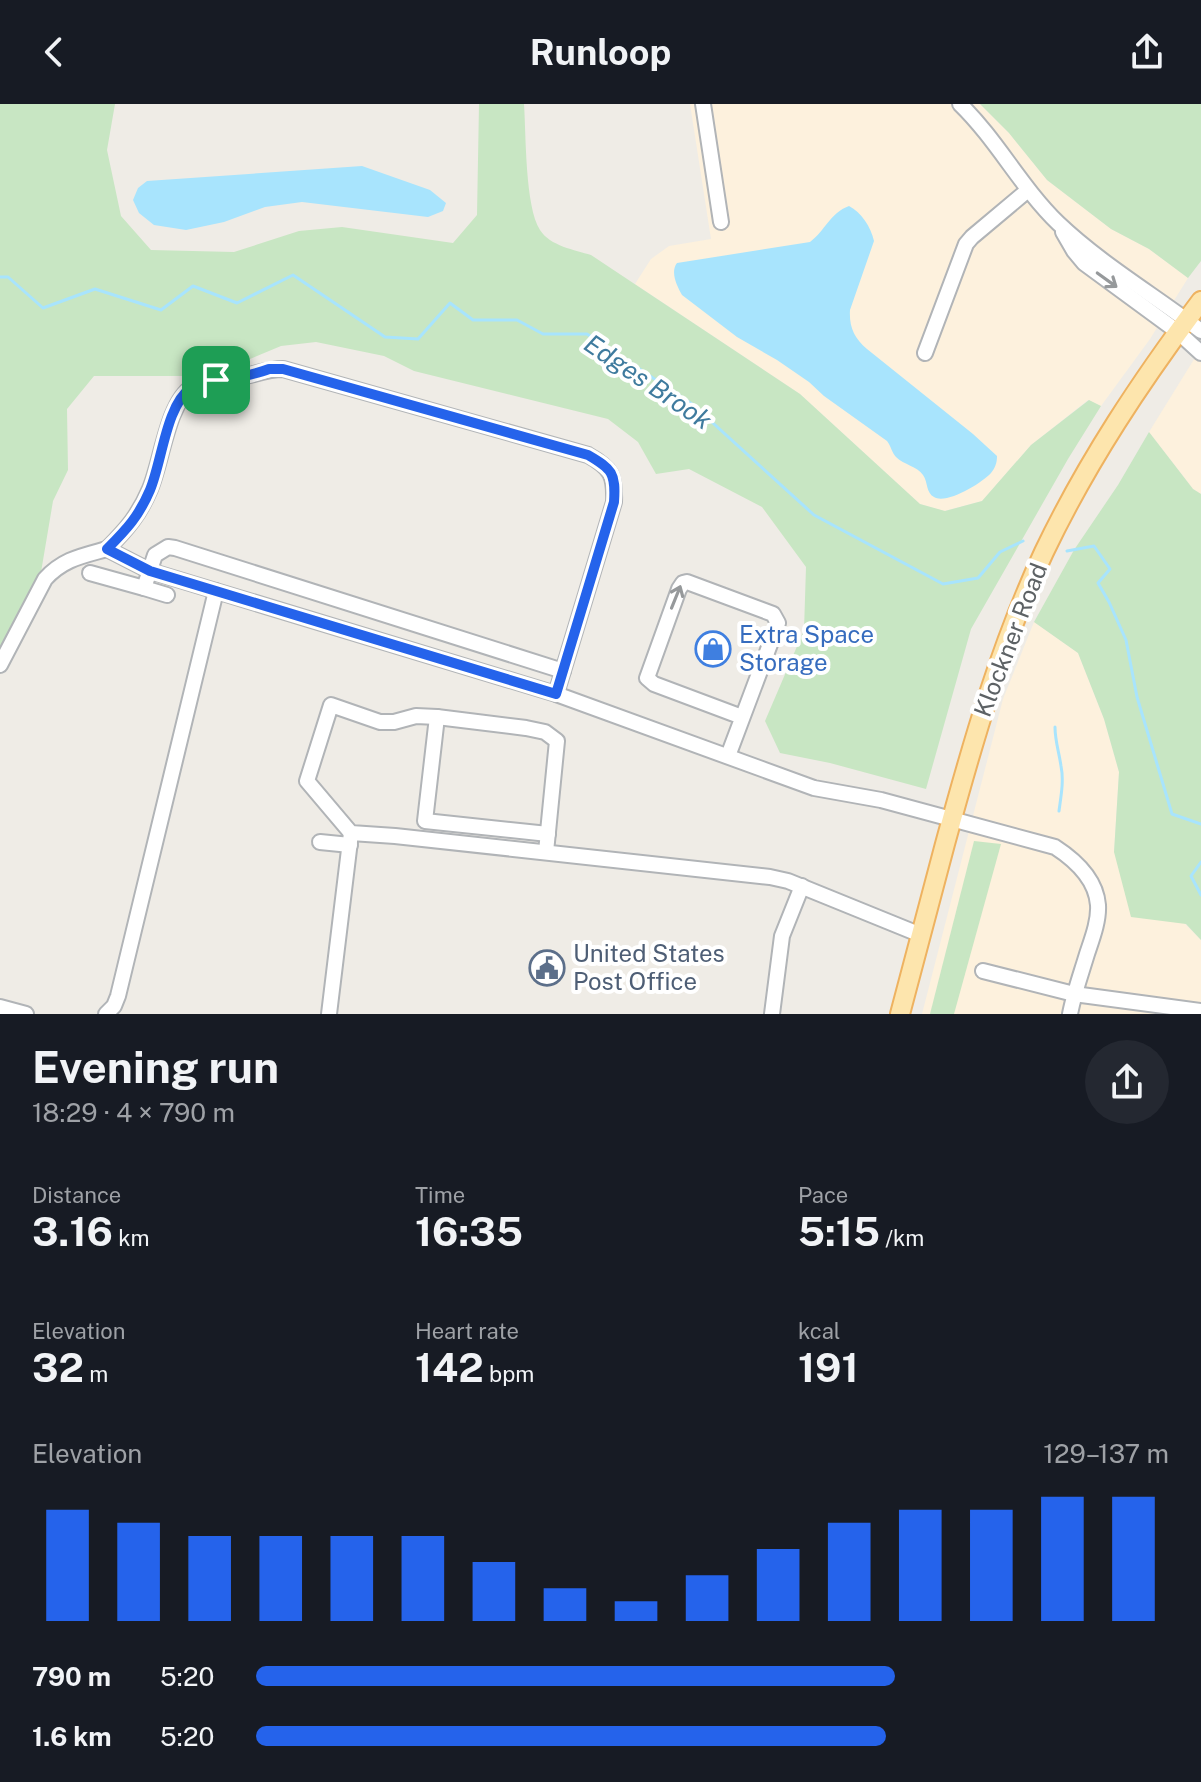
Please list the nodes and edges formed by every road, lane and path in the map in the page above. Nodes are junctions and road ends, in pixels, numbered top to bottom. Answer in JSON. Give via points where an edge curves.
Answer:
{"nodes":[{"id":1,"x":703,"y":104,"type":"edge"},
{"id":2,"x":960,"y":104,"type":"edge"},
{"id":3,"x":1028,"y":190,"type":"junction"},
{"id":4,"x":721,"y":222,"type":"dead end"},
{"id":5,"x":1201,"y":301,"type":"edge"},
{"id":6,"x":1188,"y":328,"type":"edge"},
{"id":7,"x":925,"y":353,"type":"dead end"},
{"id":8,"x":1201,"y":353,"type":"edge"},
{"id":9,"x":107,"y":549,"type":"junction"},
{"id":10,"x":150,"y":571,"type":"junction"},
{"id":11,"x":90,"y":573,"type":"dead end"},
{"id":12,"x":144,"y":588,"type":"junction"},
{"id":13,"x":216,"y":591,"type":"junction"},
{"id":14,"x":167,"y":595,"type":"dead end"},
{"id":15,"x":0,"y":665,"type":"edge"},
{"id":16,"x":563,"y":671,"type":"junction"},
{"id":17,"x":556,"y":694,"type":"junction"},
{"id":18,"x":437,"y":717,"type":"junction"},
{"id":19,"x":742,"y":717,"type":"junction"},
{"id":20,"x":728,"y":756,"type":"junction"},
{"id":21,"x":951,"y":820,"type":"junction"},
{"id":22,"x":548,"y":834,"type":"junction"},
{"id":23,"x":350,"y":839,"type":"junction"},
{"id":24,"x":320,"y":842,"type":"dead end"},
{"id":25,"x":546,"y":852,"type":"junction"},
{"id":26,"x":802,"y":886,"type":"junction"},
{"id":27,"x":921,"y":935,"type":"junction"},
{"id":28,"x":983,"y":971,"type":"dead end"},
{"id":29,"x":1074,"y":994,"type":"junction"},
{"id":30,"x":0,"y":1007,"type":"edge"},
{"id":31,"x":1201,"y":1011,"type":"edge"},
{"id":32,"x":26,"y":1014,"type":"edge"},
{"id":33,"x":106,"y":1014,"type":"edge"},
{"id":34,"x":329,"y":1014,"type":"edge"},
{"id":35,"x":772,"y":1014,"type":"edge"},
{"id":36,"x":900,"y":1014,"type":"edge"},
{"id":37,"x":1070,"y":1014,"type":"edge"}],
"edges":[{"from":1,"to":4,"type":"street"},
{"from":2,"to":3,"type":"street"},
{"from":3,"to":6,"type":"street","via":[[1084,263]]},
{"from":3,"to":7,"type":"street","via":[[966,244]]},
{"from":5,"to":6,"type":"main road","name":"Klockner Road"},
{"from":6,"to":8,"type":"street"},
{"from":6,"to":21,"type":"main road","name":"Klockner Road","via":[[1121,413],[1044,552],[989,692]]},
{"from":9,"to":10,"type":"street"},
{"from":9,"to":15,"type":"street","via":[[54,569]]},
{"from":9,"to":16,"type":"street","via":[[137,517],[152,486],[175,407],[184,395],[202,382],[283,369],[605,464],[615,487],[614,502]]},
{"from":10,"to":12,"type":"street"},
{"from":10,"to":13,"type":"street"},
{"from":10,"to":16,"type":"street","via":[[155,555],[175,548]]},
{"from":11,"to":12,"type":"street"},
{"from":12,"to":14,"type":"street"},
{"from":13,"to":17,"type":"street"},
{"from":13,"to":33,"type":"street","via":[[118,996]]},
{"from":16,"to":17,"type":"street"},
{"from":17,"to":20,"type":"street"},
{"from":18,"to":22,"type":"street","via":[[526,728],[557,741]]},
{"from":18,"to":22,"type":"street","via":[[425,821]]},
{"from":18,"to":23,"type":"street","via":[[380,722],[331,705],[307,781]]},
{"from":19,"to":19,"type":"street","one_way":true,"via":[[647,678],[683,583],[777,619]]},
{"from":19,"to":20,"type":"street"},
{"from":20,"to":21,"type":"street","via":[[814,788]]},
{"from":21,"to":27,"type":"main road","name":"Klockner Road"},
{"from":21,"to":29,"type":"street","via":[[1055,847],[1081,868],[1098,904]]},
{"from":22,"to":25,"type":"street"},
{"from":23,"to":24,"type":"street"},
{"from":23,"to":25,"type":"street","via":[[395,836]]},
{"from":23,"to":34,"type":"street"},
{"from":25,"to":26,"type":"street","via":[[770,877]]},
{"from":26,"to":27,"type":"street"},
{"from":26,"to":35,"type":"street","via":[[782,936]]},
{"from":27,"to":36,"type":"main road","name":"Klockner Road"},
{"from":28,"to":29,"type":"street"},
{"from":29,"to":31,"type":"street"},
{"from":29,"to":37,"type":"street"},
{"from":30,"to":32,"type":"street"}]}
